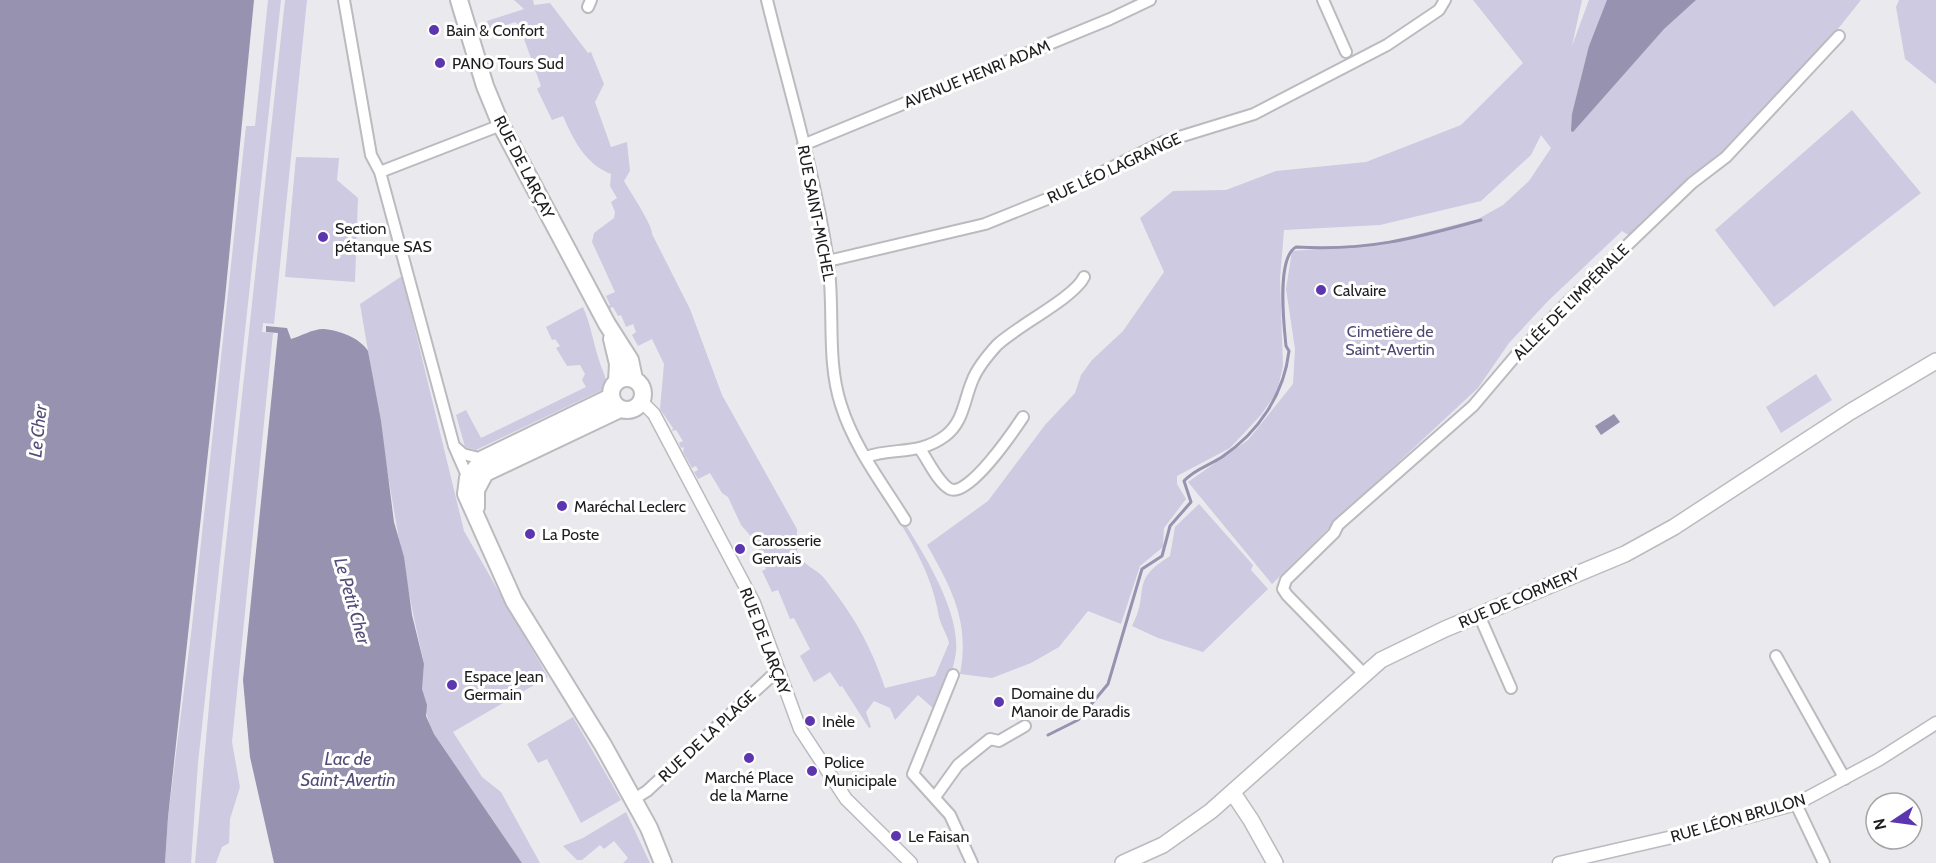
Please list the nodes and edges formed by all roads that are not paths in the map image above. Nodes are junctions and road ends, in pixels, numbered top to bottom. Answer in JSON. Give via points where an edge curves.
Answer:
{"nodes":[{"id":1,"x":344,"y":0,"type":"edge"},
{"id":2,"x":459,"y":0,"type":"edge"},
{"id":3,"x":767,"y":0,"type":"edge"},
{"id":4,"x":1150,"y":0,"type":"edge"},
{"id":5,"x":1323,"y":0,"type":"edge"},
{"id":6,"x":1445,"y":0,"type":"edge"},
{"id":7,"x":1839,"y":36,"type":"dead end"},
{"id":8,"x":1346,"y":52,"type":"dead end"},
{"id":9,"x":501,"y":125,"type":"junction"},
{"id":10,"x":802,"y":145,"type":"junction"},
{"id":11,"x":380,"y":172,"type":"junction"},
{"id":12,"x":828,"y":261,"type":"junction"},
{"id":13,"x":1084,"y":277,"type":"dead end"},
{"id":14,"x":1936,"y":361,"type":"edge"},
{"id":15,"x":621,"y":392,"type":"junction"},
{"id":16,"x":642,"y":402,"type":"junction"},
{"id":17,"x":1023,"y":417,"type":"dead end"},
{"id":18,"x":454,"y":447,"type":"junction"},
{"id":19,"x":920,"y":449,"type":"junction"},
{"id":20,"x":866,"y":457,"type":"junction"},
{"id":21,"x":483,"y":459,"type":"junction"},
{"id":22,"x":468,"y":478,"type":"junction"},
{"id":23,"x":905,"y":520,"type":"dead end"},
{"id":24,"x":479,"y":523,"type":"junction"},
{"id":25,"x":1479,"y":615,"type":"junction"},
{"id":26,"x":1776,"y":656,"type":"dead end"},
{"id":27,"x":777,"y":671,"type":"junction"},
{"id":28,"x":1363,"y":673,"type":"junction"},
{"id":29,"x":953,"y":675,"type":"dead end"},
{"id":30,"x":1511,"y":688,"type":"dead end"},
{"id":31,"x":1936,"y":723,"type":"edge"},
{"id":32,"x":1025,"y":726,"type":"dead end"},
{"id":33,"x":1845,"y":779,"type":"junction"},
{"id":34,"x":1233,"y":793,"type":"junction"},
{"id":35,"x":935,"y":797,"type":"junction"},
{"id":36,"x":634,"y":799,"type":"junction"},
{"id":37,"x":1796,"y":804,"type":"junction"},
{"id":38,"x":1599,"y":859,"type":"edge"},
{"id":39,"x":663,"y":863,"type":"edge"},
{"id":40,"x":911,"y":863,"type":"edge"},
{"id":41,"x":972,"y":863,"type":"edge"},
{"id":42,"x":1123,"y":863,"type":"edge"},
{"id":43,"x":1275,"y":863,"type":"edge"},
{"id":44,"x":1559,"y":863,"type":"edge"},
{"id":45,"x":1824,"y":863,"type":"edge"}],
"edges":[{"from":1,"to":11,"type":"street","via":[[366,132]]},
{"from":2,"to":9,"type":"main road","name":"RUE DE LARÇAY"},
{"from":3,"to":10,"type":"street","name":"RUE SAINT-MICHEL"},
{"from":4,"to":10,"type":"street","name":"AVENUE HENRI ADAM"},
{"from":5,"to":8,"type":"street"},
{"from":6,"to":12,"type":"street","name":"RUE LÉO LAGRANGE","via":[[1439,10],[1387,45],[1254,114],[1163,142],[1052,197],[985,224]]},
{"from":7,"to":28,"type":"street","name":"ALLÉE DE L'IMPÉRIALE","via":[[1726,157],[1692,183],[1577,293],[1473,406],[1338,525],[1286,580],[1283,589]]},
{"from":9,"to":11,"type":"street"},
{"from":9,"to":15,"type":"main road","name":"RUE DE LARÇAY","via":[[608,326]]},
{"from":10,"to":12,"type":"street","name":"RUE SAINT-MICHEL"},
{"from":11,"to":18,"type":"street"},
{"from":12,"to":20,"type":"street","name":"RUE SAINT-MICHEL","via":[[836,384],[848,423]]},
{"from":13,"to":19,"type":"street","via":[[1076,288],[997,345],[976,373],[956,424],[944,437]]},
{"from":14,"to":25,"type":"main road","name":"RUE DE CORMERY","via":[[1654,538]]},
{"from":15,"to":16,"type":"main road","name":"RUE DE LARÇAY","via":[[644,391]]},
{"from":15,"to":16,"type":"main road","via":[[630,411]]},
{"from":15,"to":21,"type":"main road"},
{"from":15,"to":24,"type":"main road","via":[[485,473],[478,482],[475,498]]},
{"from":16,"to":27,"type":"street","name":"RUE DE LARÇAY","via":[[654,414],[754,603]]},
{"from":17,"to":19,"type":"street","via":[[970,484],[957,491],[944,483]]},
{"from":18,"to":21,"type":"street","via":[[463,454]]},
{"from":18,"to":22,"type":"street"},
{"from":19,"to":20,"type":"street"},
{"from":20,"to":23,"type":"street","name":"RUE SAINT-MICHEL"},
{"from":21,"to":22,"type":"main road"},
{"from":22,"to":24,"type":"main road","via":[[466,494]]},
{"from":24,"to":36,"type":"main road","via":[[514,601]]},
{"from":25,"to":28,"type":"main road","name":"RUE DE CORMERY","via":[[1380,660]]},
{"from":25,"to":30,"type":"street"},
{"from":26,"to":33,"type":"street"},
{"from":27,"to":36,"type":"street","name":"RUE DE LA PLAGE"},
{"from":27,"to":40,"type":"street","name":"RUE DE LARÇAY","via":[[800,729],[846,800]]},
{"from":28,"to":34,"type":"main road","name":"RUE DE CORMERY"},
{"from":29,"to":35,"type":"street","via":[[914,766],[913,774]]},
{"from":31,"to":33,"type":"street","name":"RUE LÉON BRULON"},
{"from":32,"to":35,"type":"street","via":[[999,741],[990,739],[958,765]]},
{"from":33,"to":37,"type":"street","name":"RUE LÉON BRULON"},
{"from":34,"to":42,"type":"main road","name":"RUE DE CORMERY","via":[[1187,830]]},
{"from":34,"to":43,"type":"main road"},
{"from":35,"to":41,"type":"street","via":[[950,815]]},
{"from":36,"to":39,"type":"main road"},
{"from":37,"to":38,"type":"street","name":"RUE LÉON BRULON"},
{"from":37,"to":45,"type":"street"},
{"from":38,"to":44,"type":"street","name":"RUE LÉON BRULON"}]}
